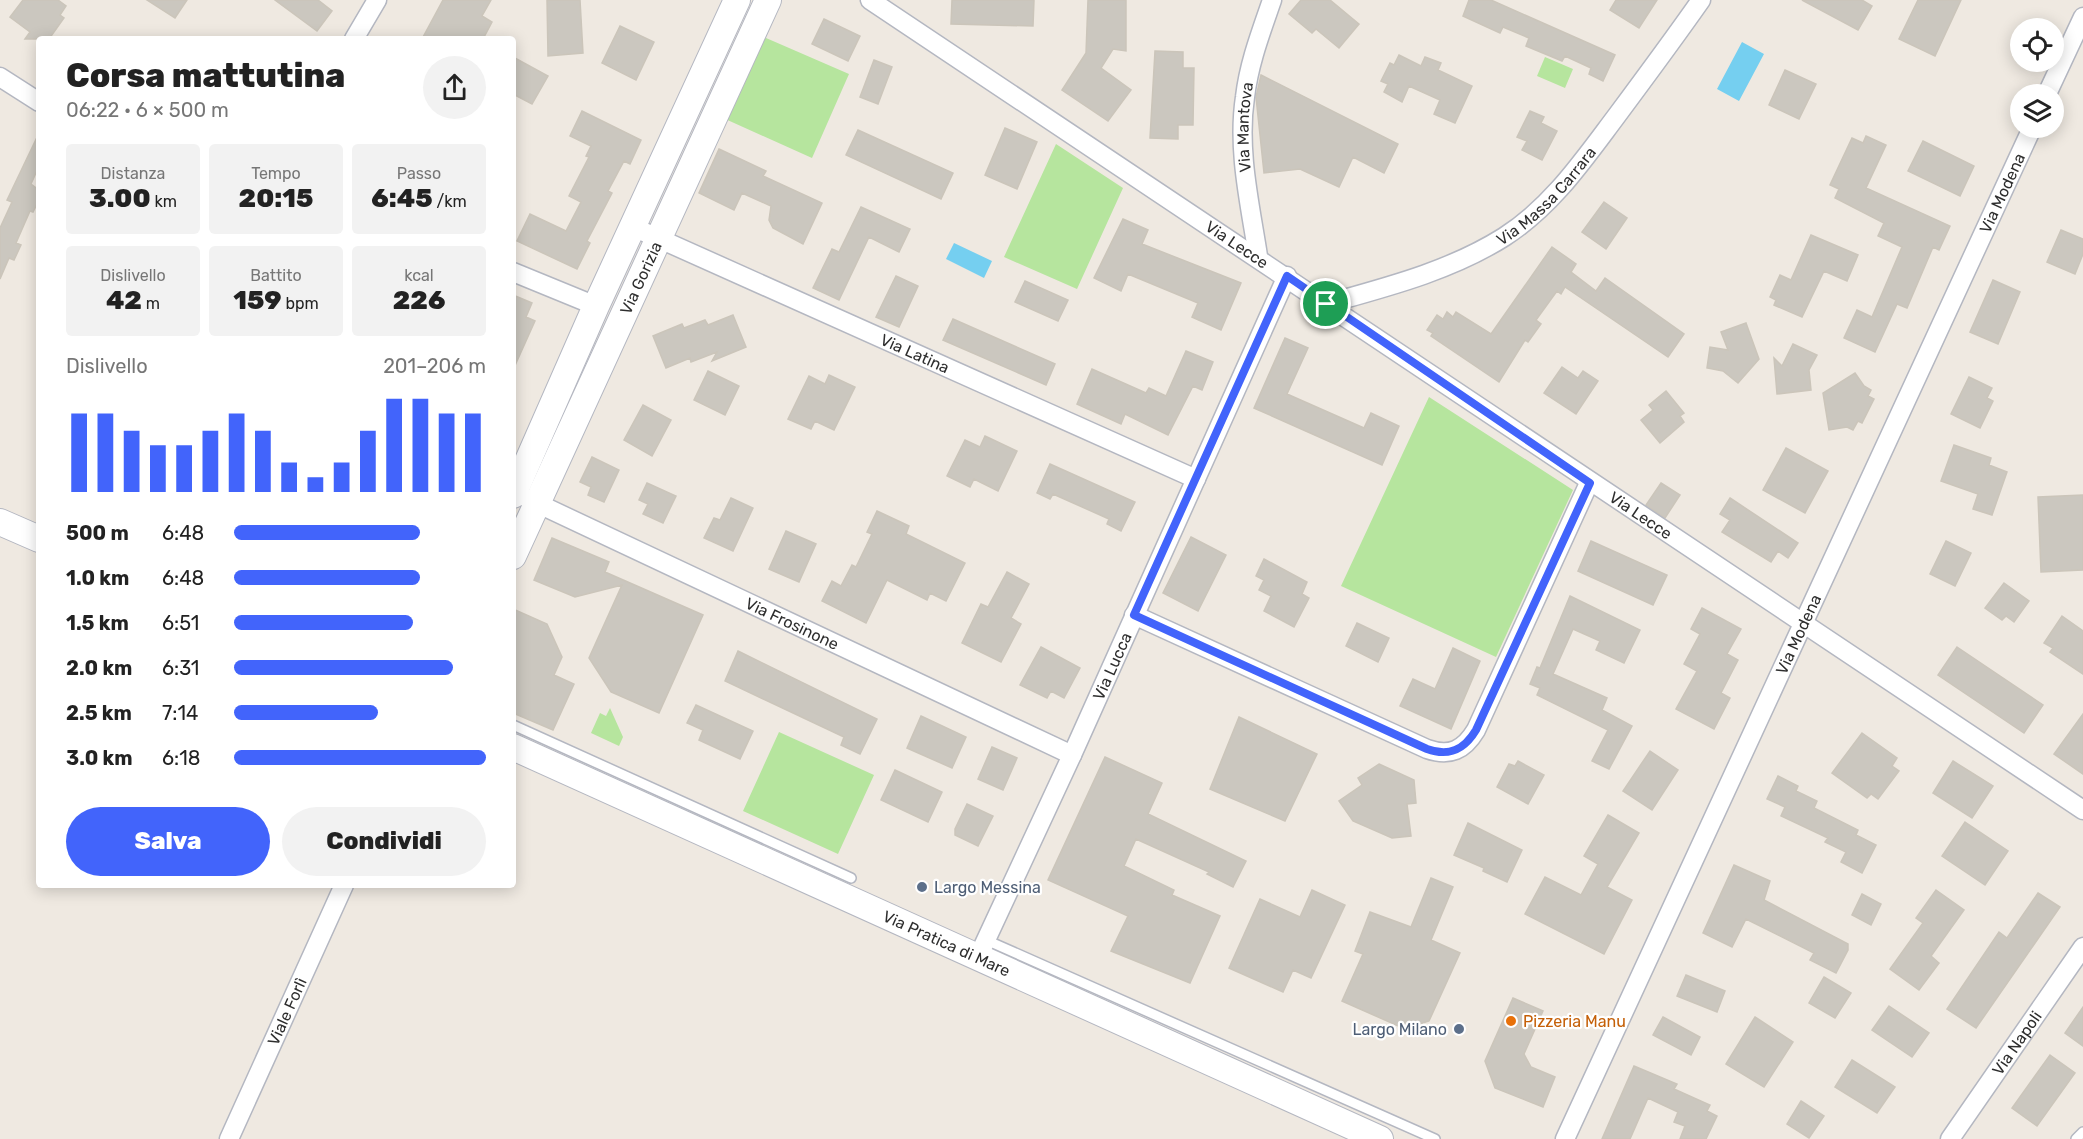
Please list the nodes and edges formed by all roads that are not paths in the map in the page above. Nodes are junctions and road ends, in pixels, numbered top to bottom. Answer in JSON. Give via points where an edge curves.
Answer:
{"nodes":[{"id":1,"x":377,"y":0,"type":"edge"},
{"id":2,"x":737,"y":0,"type":"edge"},
{"id":3,"x":768,"y":0,"type":"edge"},
{"id":4,"x":870,"y":0,"type":"edge"},
{"id":5,"x":1272,"y":0,"type":"edge"},
{"id":6,"x":1701,"y":0,"type":"edge"},
{"id":7,"x":2083,"y":17,"type":"edge"},
{"id":8,"x":356,"y":36,"type":"edge"},
{"id":9,"x":0,"y":77,"type":"edge"},
{"id":10,"x":2052,"y":84,"type":"edge"},
{"id":11,"x":36,"y":100,"type":"edge"},
{"id":12,"x":2027,"y":138,"type":"edge"},
{"id":13,"x":633,"y":227,"type":"junction"},
{"id":14,"x":659,"y":238,"type":"junction"},
{"id":15,"x":1258,"y":256,"type":"junction"},
{"id":16,"x":516,"y":273,"type":"edge"},
{"id":17,"x":1287,"y":276,"type":"junction"},
{"id":18,"x":1326,"y":304,"type":"junction"},
{"id":19,"x":596,"y":306,"type":"junction"},
{"id":20,"x":1196,"y":479,"type":"junction"},
{"id":21,"x":1590,"y":483,"type":"junction"},
{"id":22,"x":516,"y":489,"type":"edge"},
{"id":23,"x":516,"y":495,"type":"edge"},
{"id":24,"x":538,"y":503,"type":"junction"},
{"id":25,"x":0,"y":522,"type":"edge"},
{"id":26,"x":36,"y":538,"type":"edge"},
{"id":27,"x":516,"y":550,"type":"edge"},
{"id":28,"x":1134,"y":615,"type":"junction"},
{"id":29,"x":1802,"y":624,"type":"junction"},
{"id":30,"x":516,"y":726,"type":"edge"},
{"id":31,"x":516,"y":748,"type":"edge"},
{"id":32,"x":1072,"y":755,"type":"junction"},
{"id":33,"x":2083,"y":810,"type":"edge"},
{"id":34,"x":851,"y":878,"type":"dead end"},
{"id":35,"x":343,"y":888,"type":"edge"},
{"id":36,"x":2083,"y":947,"type":"edge"},
{"id":37,"x":983,"y":948,"type":"junction"},
{"id":38,"x":2083,"y":1132,"type":"edge"},
{"id":39,"x":229,"y":1139,"type":"edge"},
{"id":40,"x":1380,"y":1139,"type":"edge"},
{"id":41,"x":1435,"y":1139,"type":"edge"},
{"id":42,"x":1565,"y":1139,"type":"edge"},
{"id":43,"x":1950,"y":1139,"type":"edge"},
{"id":44,"x":2076,"y":1139,"type":"edge"}],
"edges":[{"from":1,"to":8,"type":"street"},
{"from":2,"to":13,"type":"street","name":"Via Gorizia"},
{"from":3,"to":14,"type":"street","name":"Via Gorizia"},
{"from":4,"to":15,"type":"street","name":"Via Lecce"},
{"from":5,"to":15,"type":"street","name":"Via Mantova","via":[[1252,61],[1243,115],[1245,176]]},
{"from":6,"to":18,"type":"street","name":"Via Massa Carrara","via":[[1580,164],[1534,215],[1491,245],[1449,264]]},
{"from":7,"to":10,"type":"street"},
{"from":9,"to":11,"type":"street"},
{"from":12,"to":29,"type":"street","name":"Via Modena"},
{"from":13,"to":14,"type":"street","name":"Via Latina"},
{"from":13,"to":19,"type":"street","name":"Via Gorizia"},
{"from":14,"to":20,"type":"street","name":"Via Latina"},
{"from":14,"to":24,"type":"street","name":"Via Gorizia"},
{"from":15,"to":17,"type":"street","name":"Via Lecce"},
{"from":16,"to":19,"type":"street"},
{"from":17,"to":18,"type":"street","name":"Via Lecce"},
{"from":17,"to":20,"type":"street","name":"Via Lucca"},
{"from":18,"to":21,"type":"street","name":"Via Lecce"},
{"from":19,"to":22,"type":"street","name":"Via Gorizia"},
{"from":20,"to":28,"type":"street","name":"Via Lucca"},
{"from":21,"to":28,"type":"street","via":[[1476,730],[1455,752],[1427,749]]},
{"from":21,"to":29,"type":"street","name":"Via Lecce"},
{"from":23,"to":24,"type":"street","name":"Via Frosinone"},
{"from":24,"to":27,"type":"street","name":"Via Gorizia"},
{"from":24,"to":32,"type":"street","name":"Via Frosinone"},
{"from":25,"to":26,"type":"street"},
{"from":28,"to":32,"type":"street","name":"Via Lucca"},
{"from":29,"to":33,"type":"street","name":"Via Lecce"},
{"from":29,"to":42,"type":"street","name":"Via Modena"},
{"from":30,"to":34,"type":"lane"},
{"from":31,"to":37,"type":"street","name":"Via Pratica di Mare"},
{"from":32,"to":37,"type":"street","name":"Via Lucca"},
{"from":35,"to":39,"type":"street","name":"Viale Forlì"},
{"from":36,"to":43,"type":"street","name":"Via Napoli"},
{"from":37,"to":40,"type":"street","name":"Via Pratica di Mare"},
{"from":37,"to":41,"type":"lane"},
{"from":38,"to":44,"type":"lane"}]}
